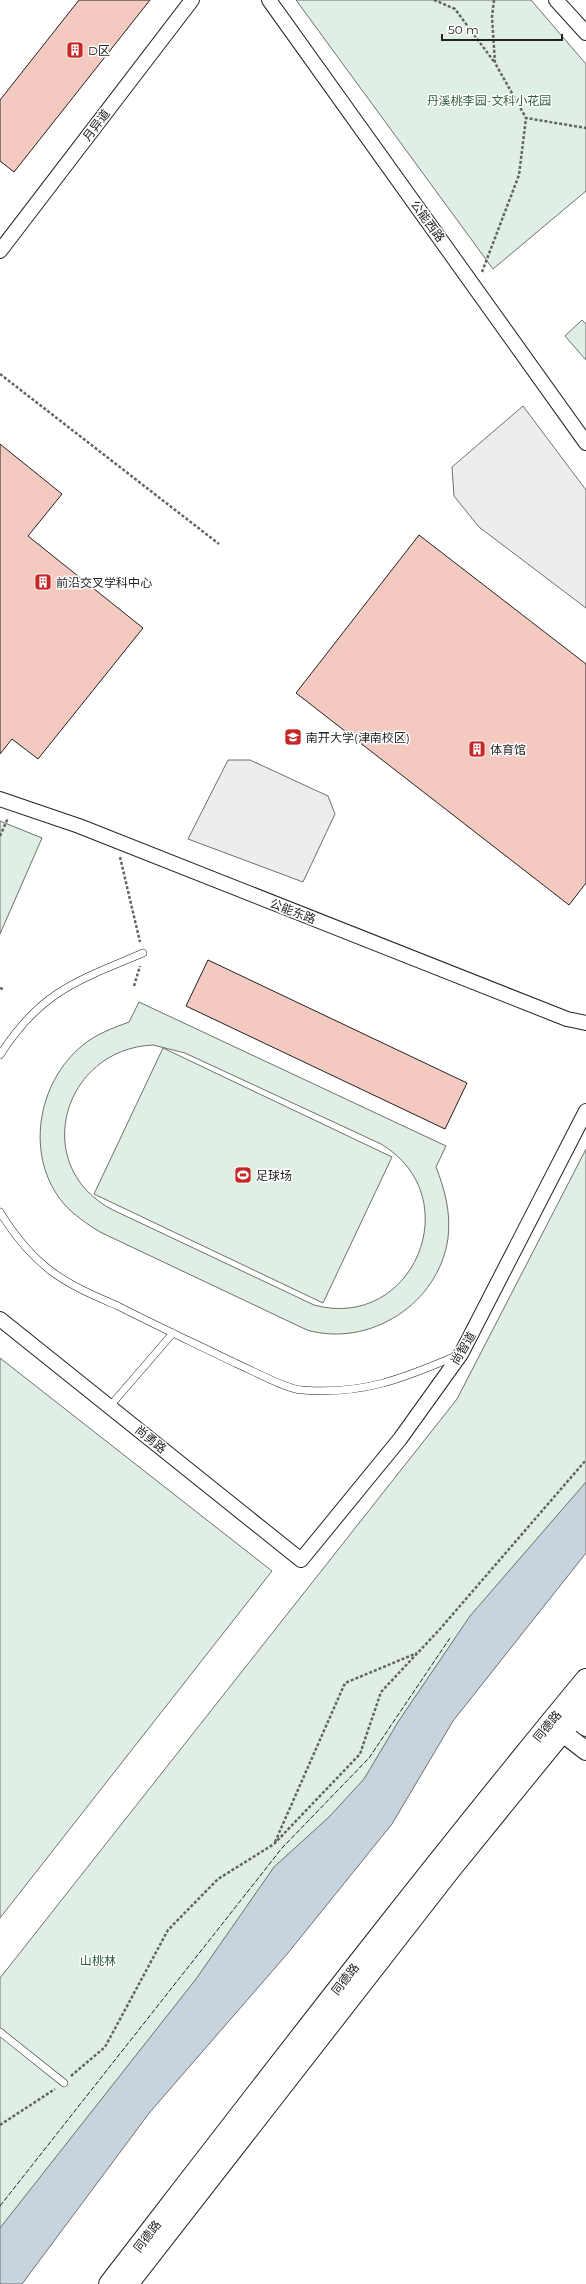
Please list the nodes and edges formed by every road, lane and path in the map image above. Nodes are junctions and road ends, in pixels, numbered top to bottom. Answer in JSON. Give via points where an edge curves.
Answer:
{"nodes":[{"id":1,"x":192,"y":0,"type":"edge"},
{"id":2,"x":269,"y":0,"type":"edge"},
{"id":3,"x":434,"y":0,"type":"edge"},
{"id":4,"x":494,"y":0,"type":"edge"},
{"id":5,"x":556,"y":0,"type":"edge"},
{"id":6,"x":586,"y":33,"type":"edge"},
{"id":7,"x":495,"y":63,"type":"junction"},
{"id":8,"x":526,"y":118,"type":"junction"},
{"id":9,"x":586,"y":128,"type":"edge"},
{"id":10,"x":0,"y":251,"type":"edge"},
{"id":11,"x":475,"y":288,"type":"junction"},
{"id":12,"x":0,"y":374,"type":"edge"},
{"id":13,"x":586,"y":443,"type":"edge"},
{"id":14,"x":218,"y":544,"type":"dead end"},
{"id":15,"x":0,"y":799,"type":"edge"},
{"id":16,"x":13,"y":804,"type":"junction"},
{"id":17,"x":0,"y":836,"type":"edge"},
{"id":18,"x":116,"y":841,"type":"junction"},
{"id":19,"x":143,"y":953,"type":"junction"},
{"id":20,"x":134,"y":986,"type":"dead end"},
{"id":21,"x":586,"y":1024,"type":"edge"},
{"id":22,"x":0,"y":1055,"type":"edge"},
{"id":23,"x":586,"y":1111,"type":"edge"},
{"id":24,"x":0,"y":1212,"type":"edge"},
{"id":25,"x":0,"y":1319,"type":"edge"},
{"id":26,"x":173,"y":1333,"type":"junction"},
{"id":27,"x":461,"y":1354,"type":"junction"},
{"id":28,"x":110,"y":1406,"type":"junction"},
{"id":29,"x":586,"y":1460,"type":"edge"},
{"id":30,"x":301,"y":1560,"type":"joint"},
{"id":31,"x":419,"y":1652,"type":"junction"},
{"id":32,"x":586,"y":1679,"type":"edge"},
{"id":33,"x":570,"y":1719,"type":"edge"},
{"id":34,"x":586,"y":1752,"type":"edge"},
{"id":35,"x":274,"y":1844,"type":"junction"},
{"id":36,"x":0,"y":2032,"type":"edge"},
{"id":37,"x":64,"y":2083,"type":"junction"},
{"id":38,"x":0,"y":2125,"type":"edge"},
{"id":39,"x":109,"y":2284,"type":"edge"},
{"id":40,"x":128,"y":2284,"type":"edge"}],
"edges":[{"from":1,"to":10,"type":"street","name":"月异道"},
{"from":2,"to":11,"type":"street","name":"公能西路"},
{"from":3,"to":7,"type":"path","via":[[455,9]]},
{"from":4,"to":7,"type":"path","via":[[492,17]]},
{"from":5,"to":6,"type":"street"},
{"from":7,"to":8,"type":"path"},
{"from":8,"to":9,"type":"path"},
{"from":8,"to":11,"type":"path","via":[[519,175]]},
{"from":11,"to":13,"type":"street","name":"公能西路"},
{"from":12,"to":14,"type":"path"},
{"from":15,"to":16,"type":"street","name":"公能东路"},
{"from":16,"to":17,"type":"path"},
{"from":16,"to":18,"type":"street","name":"公能东路"},
{"from":18,"to":19,"type":"path"},
{"from":18,"to":21,"type":"street","name":"公能东路","via":[[567,1019]]},
{"from":19,"to":20,"type":"path"},
{"from":19,"to":22,"type":"lane","via":[[70,984],[45,1001],[25,1020]]},
{"from":23,"to":27,"type":"street","name":"尚智道"},
{"from":24,"to":26,"type":"lane","via":[[12,1233],[30,1254],[52,1272]]},
{"from":25,"to":28,"type":"street","name":"尚勇路"},
{"from":26,"to":27,"type":"lane","via":[[300,1390],[333,1392],[397,1381]]},
{"from":26,"to":28,"type":"lane"},
{"from":27,"to":30,"type":"street","name":"尚智道","via":[[400,1439]]},
{"from":28,"to":30,"type":"street","name":"尚勇路"},
{"from":29,"to":31,"type":"path"},
{"from":31,"to":35,"type":"path","via":[[381,1692],[360,1754]]},
{"from":31,"to":35,"type":"path","via":[[345,1683]]},
{"from":32,"to":33,"type":"main road","name":"同德路"},
{"from":33,"to":34,"type":"street"},
{"from":33,"to":39,"type":"main road","name":"同德路","via":[[371,1945]]},
{"from":33,"to":40,"type":"main road","name":"同德路"},
{"from":35,"to":37,"type":"path","via":[[218,1879],[168,1930],[105,2047]]},
{"from":36,"to":37,"type":"lane"},
{"from":37,"to":38,"type":"path"}]}
